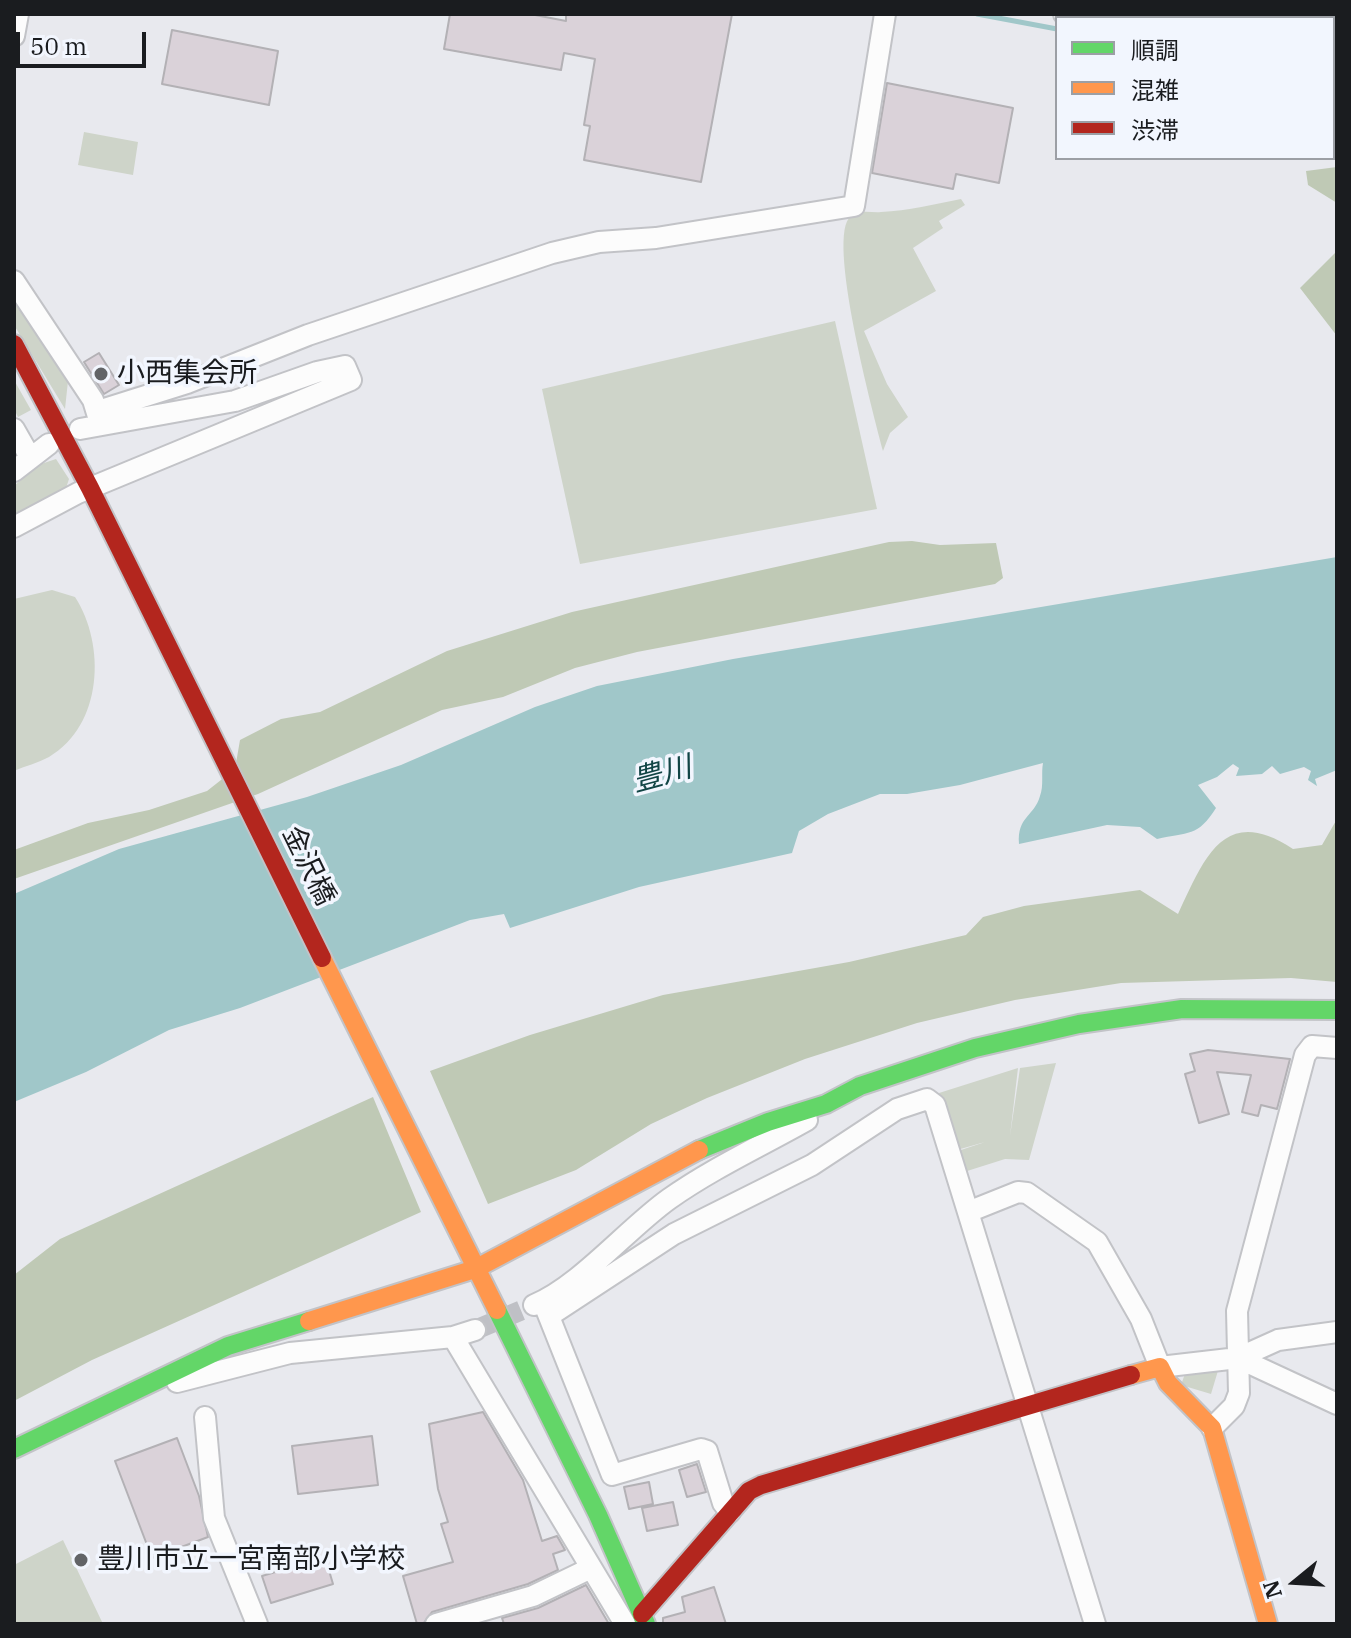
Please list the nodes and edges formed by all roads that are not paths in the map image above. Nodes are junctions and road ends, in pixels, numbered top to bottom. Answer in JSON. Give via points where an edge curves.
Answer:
{"nodes":[{"id":1,"x":18,"y":14,"type":"edge"},
{"id":2,"x":885,"y":14,"type":"edge"},
{"id":3,"x":1064,"y":14,"type":"edge"},
{"id":4,"x":1101,"y":14,"type":"edge"},
{"id":5,"x":14,"y":36,"type":"edge"},
{"id":6,"x":14,"y":281,"type":"edge"},
{"id":7,"x":14,"y":344,"type":"edge"},
{"id":8,"x":93,"y":421,"type":"junction"},
{"id":9,"x":49,"y":444,"type":"dead end"},
{"id":10,"x":20,"y":447,"type":"edge"},
{"id":11,"x":14,"y":471,"type":"edge"},
{"id":12,"x":90,"y":488,"type":"junction"},
{"id":13,"x":14,"y":527,"type":"edge"},
{"id":14,"x":1337,"y":1010,"type":"edge"},
{"id":15,"x":1337,"y":1048,"type":"edge"},
{"id":16,"x":826,"y":1104,"type":"junction"},
{"id":17,"x":968,"y":1212,"type":"junction"},
{"id":18,"x":475,"y":1269,"type":"junction"},
{"id":19,"x":542,"y":1307,"type":"junction"},
{"id":20,"x":475,"y":1330,"type":"tunnel mouth"},
{"id":21,"x":1337,"y":1332,"type":"edge"},
{"id":22,"x":453,"y":1337,"type":"junction"},
{"id":23,"x":1238,"y":1358,"type":"junction"},
{"id":24,"x":1160,"y":1367,"type":"junction"},
{"id":25,"x":1337,"y":1404,"type":"edge"},
{"id":26,"x":1028,"y":1407,"type":"junction"},
{"id":27,"x":95,"y":1408,"type":"junction"},
{"id":28,"x":205,"y":1417,"type":"dead end"},
{"id":29,"x":1212,"y":1428,"type":"junction"},
{"id":30,"x":14,"y":1449,"type":"edge"},
{"id":31,"x":730,"y":1512,"type":"junction"},
{"id":32,"x":591,"y":1568,"type":"junction"},
{"id":33,"x":638,"y":1621,"type":"edge"},
{"id":34,"x":1092,"y":1622,"type":"edge"},
{"id":35,"x":257,"y":1624,"type":"edge"},
{"id":36,"x":436,"y":1624,"type":"edge"},
{"id":37,"x":1268,"y":1624,"type":"edge"}],
"edges":[{"from":1,"to":5,"type":"street"},
{"from":2,"to":8,"type":"street","via":[[854,206],[552,253],[308,335]]},
{"from":3,"to":4,"type":"street"},
{"from":6,"to":8,"type":"street"},
{"from":7,"to":12,"type":"street","name":"金沢橋"},
{"from":8,"to":12,"type":"street","via":[[235,401],[345,366],[351,380]]},
{"from":9,"to":10,"type":"street"},
{"from":10,"to":11,"type":"street"},
{"from":12,"to":13,"type":"street"},
{"from":12,"to":18,"type":"street","name":"金沢橋"},
{"from":14,"to":16,"type":"street","via":[[1182,1009],[1079,1024],[975,1048],[860,1086]]},
{"from":15,"to":23,"type":"street","via":[[1312,1046],[1305,1055],[1237,1311]]},
{"from":16,"to":18,"type":"street","via":[[699,1150]]},
{"from":16,"to":19,"type":"street","via":[[806,1121],[667,1200]]},
{"from":17,"to":19,"type":"street","via":[[935,1105],[927,1099],[897,1109],[812,1165]]},
{"from":17,"to":24,"type":"street","via":[[1027,1193],[1097,1242],[1141,1319]]},
{"from":17,"to":26,"type":"street"},
{"from":18,"to":27,"type":"street","via":[[228,1346]]},
{"from":18,"to":33,"type":"street","name":"金沢橋","via":[[598,1515]]},
{"from":19,"to":31,"type":"street","via":[[612,1475],[701,1449],[707,1451]]},
{"from":20,"to":22,"type":"street"},
{"from":21,"to":23,"type":"street","via":[[1278,1340]]},
{"from":22,"to":27,"type":"street","via":[[290,1353],[188,1378],[134,1402]]},
{"from":22,"to":32,"type":"street"},
{"from":23,"to":24,"type":"street"},
{"from":23,"to":25,"type":"street"},
{"from":23,"to":29,"type":"street","via":[[1239,1393]]},
{"from":24,"to":26,"type":"street"},
{"from":24,"to":29,"type":"street","via":[[1168,1383]]},
{"from":26,"to":31,"type":"street","via":[[761,1485]]},
{"from":26,"to":34,"type":"street"},
{"from":27,"to":30,"type":"street"},
{"from":28,"to":35,"type":"street","via":[[214,1518]]},
{"from":29,"to":37,"type":"street"},
{"from":31,"to":33,"type":"street"},
{"from":32,"to":33,"type":"street"},
{"from":32,"to":36,"type":"street","via":[[533,1596]]}]}
